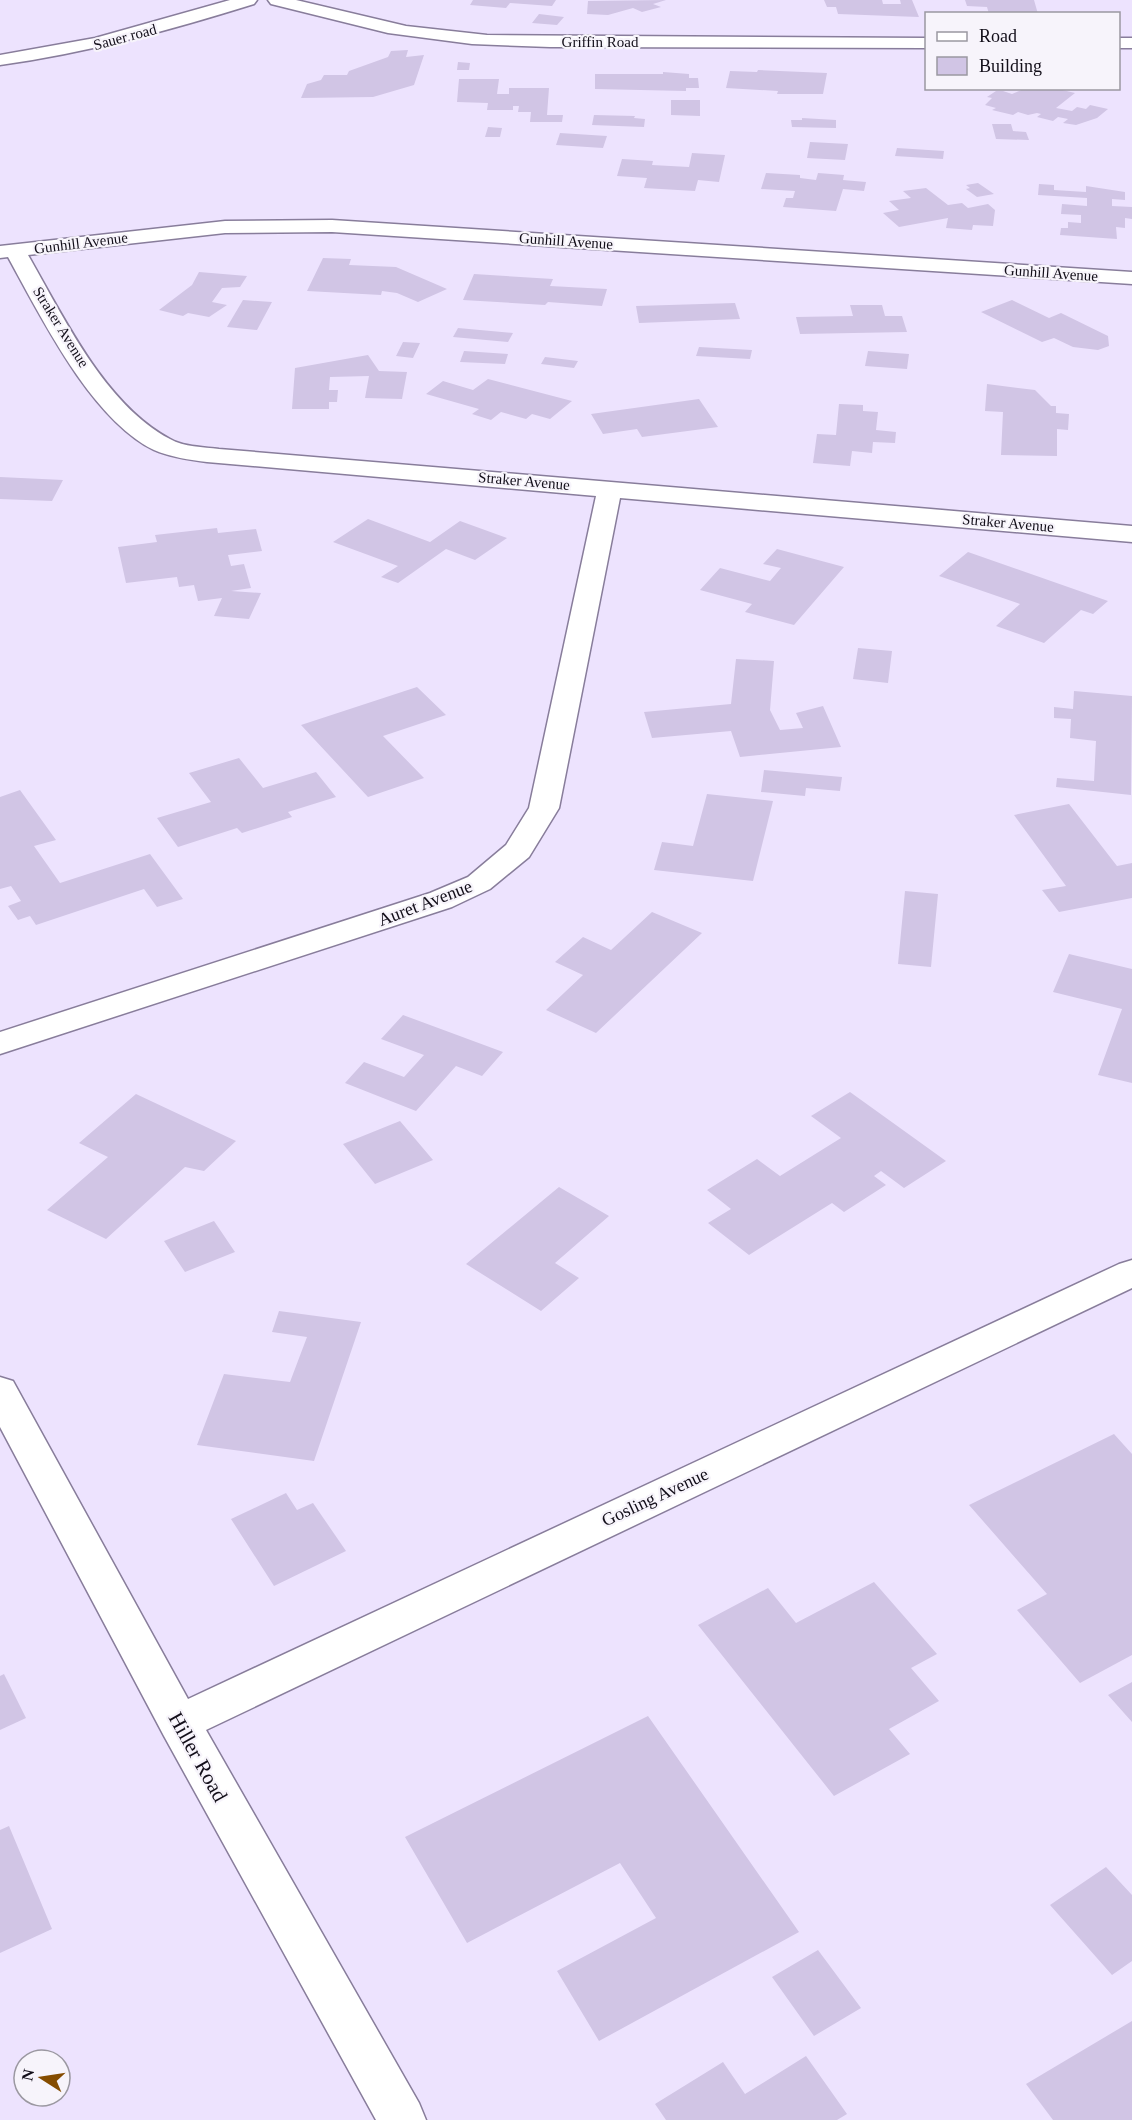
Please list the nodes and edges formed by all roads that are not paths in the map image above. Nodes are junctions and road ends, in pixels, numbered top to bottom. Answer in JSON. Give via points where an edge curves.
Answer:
{"nodes":[{"id":1,"x":248,"y":0,"type":"edge"},
{"id":2,"x":277,"y":0,"type":"edge"},
{"id":3,"x":925,"y":43,"type":"edge"},
{"id":4,"x":0,"y":60,"type":"edge"},
{"id":5,"x":7,"y":251,"type":"edge"},
{"id":6,"x":1132,"y":278,"type":"edge"},
{"id":7,"x":610,"y":488,"type":"junction"},
{"id":8,"x":1132,"y":534,"type":"edge"},
{"id":9,"x":0,"y":1043,"type":"edge"},
{"id":10,"x":1132,"y":1273,"type":"edge"},
{"id":11,"x":0,"y":1391,"type":"edge"},
{"id":12,"x":179,"y":1723,"type":"junction"},
{"id":13,"x":402,"y":2120,"type":"edge"}],
"edges":[{"from":1,"to":4,"type":"street","name":"Sauer road","via":[[78,49]]},
{"from":2,"to":3,"type":"street","name":"Griffin Road","via":[[425,34],[488,40]]},
{"from":5,"to":6,"type":"street","name":"Gunhill Avenue","via":[[225,227],[332,226]]},
{"from":5,"to":7,"type":"street","name":"Straker Avenue","via":[[103,392],[133,426],[162,445],[243,458]]},
{"from":7,"to":8,"type":"street","name":"Straker Avenue"},
{"from":7,"to":9,"type":"street","name":"Auret Avenue","via":[[544,808],[518,851],[479,883],[441,900]]},
{"from":10,"to":12,"type":"street","name":"Gosling Avenue"},
{"from":11,"to":12,"type":"street","name":"Hiller Road"},
{"from":12,"to":13,"type":"street","name":"Hiller Road"}]}
